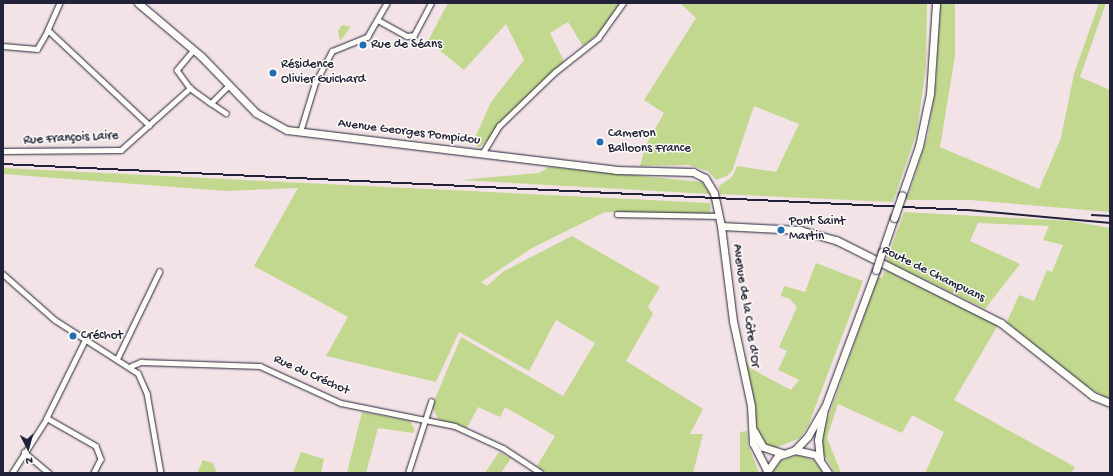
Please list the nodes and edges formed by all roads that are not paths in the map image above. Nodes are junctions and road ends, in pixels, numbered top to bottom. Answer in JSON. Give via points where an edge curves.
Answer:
{"nodes":[{"id":1,"x":60,"y":3,"type":"edge"},
{"id":2,"x":138,"y":3,"type":"edge"},
{"id":3,"x":387,"y":3,"type":"edge"},
{"id":4,"x":431,"y":3,"type":"edge"},
{"id":5,"x":623,"y":3,"type":"edge"},
{"id":6,"x":936,"y":3,"type":"edge"},
{"id":7,"x":378,"y":20,"type":"junction"},
{"id":8,"x":48,"y":30,"type":"junction"},
{"id":9,"x":3,"y":46,"type":"edge"},
{"id":10,"x":194,"y":50,"type":"junction"},
{"id":11,"x":229,"y":84,"type":"junction"},
{"id":12,"x":190,"y":88,"type":"junction"},
{"id":13,"x":211,"y":103,"type":"junction"},
{"id":14,"x":226,"y":113,"type":"dead end"},
{"id":15,"x":149,"y":125,"type":"junction"},
{"id":16,"x":300,"y":132,"type":"junction"},
{"id":17,"x":3,"y":151,"type":"edge"},
{"id":18,"x":482,"y":154,"type":"junction"},
{"id":19,"x":714,"y":193,"type":"joint"},
{"id":20,"x":617,"y":214,"type":"dead end"},
{"id":21,"x":719,"y":216,"type":"junction"},
{"id":22,"x":721,"y":226,"type":"junction"},
{"id":23,"x":159,"y":272,"type":"dead end"},
{"id":24,"x":3,"y":274,"type":"edge"},
{"id":25,"x":85,"y":341,"type":"junction"},
{"id":26,"x":117,"y":359,"type":"junction"},
{"id":27,"x":131,"y":366,"type":"junction"},
{"id":28,"x":431,"y":402,"type":"dead end"},
{"id":29,"x":1110,"y":403,"type":"edge"},
{"id":30,"x":825,"y":407,"type":"junction"},
{"id":31,"x":46,"y":418,"type":"junction"},
{"id":32,"x":424,"y":418,"type":"junction"},
{"id":33,"x":752,"y":423,"type":"junction"},
{"id":34,"x":795,"y":450,"type":"junction"},
{"id":35,"x":24,"y":452,"type":"junction"},
{"id":36,"x":782,"y":453,"type":"junction"},
{"id":37,"x":820,"y":459,"type":"junction"},
{"id":38,"x":767,"y":472,"type":"edge"},
{"id":39,"x":12,"y":473,"type":"edge"},
{"id":40,"x":49,"y":473,"type":"edge"},
{"id":41,"x":94,"y":473,"type":"edge"},
{"id":42,"x":161,"y":473,"type":"edge"},
{"id":43,"x":408,"y":473,"type":"edge"},
{"id":44,"x":541,"y":473,"type":"edge"},
{"id":45,"x":828,"y":473,"type":"edge"}],
"edges":[{"from":1,"to":8,"type":"street"},
{"from":2,"to":10,"type":"main road","name":"Avenue Georges Pompidou"},
{"from":3,"to":7,"type":"street"},
{"from":4,"to":7,"type":"street","via":[[414,35],[408,36]]},
{"from":5,"to":18,"type":"street","via":[[598,38],[554,72],[499,126]]},
{"from":6,"to":30,"type":"main road","bridge":true,"via":[[930,94],[919,146]]},
{"from":7,"to":16,"type":"street","via":[[367,37],[332,51],[315,83]]},
{"from":8,"to":9,"type":"street","via":[[36,49]]},
{"from":8,"to":15,"type":"street"},
{"from":10,"to":11,"type":"main road","name":"Avenue Georges Pompidou"},
{"from":10,"to":12,"type":"street","via":[[177,70]]},
{"from":11,"to":13,"type":"street"},
{"from":11,"to":16,"type":"main road","name":"Avenue Georges Pompidou","via":[[261,117]]},
{"from":12,"to":13,"type":"street"},
{"from":12,"to":15,"type":"street","name":"Rue François Laire"},
{"from":13,"to":14,"type":"street"},
{"from":15,"to":17,"type":"street","name":"Rue François Laire","via":[[121,150]]},
{"from":16,"to":18,"type":"main road","name":"Avenue Georges Pompidou"},
{"from":18,"to":19,"type":"main road","name":"Avenue Georges Pompidou","via":[[627,171],[692,172],[705,178]]},
{"from":19,"to":21,"type":"main road","name":"Avenue de la Côte d'Or"},
{"from":20,"to":21,"type":"street"},
{"from":21,"to":22,"type":"main road","name":"Avenue de la Côte d'Or"},
{"from":22,"to":29,"type":"main road","name":"Route de Champvans","via":[[800,230],[836,240],[1001,323],[1093,396]]},
{"from":22,"to":33,"type":"main road","name":"Avenue de la Côte d'Or"},
{"from":23,"to":26,"type":"street"},
{"from":24,"to":25,"type":"street"},
{"from":25,"to":26,"type":"street"},
{"from":25,"to":31,"type":"street"},
{"from":26,"to":27,"type":"street"},
{"from":27,"to":32,"type":"street","name":"Rue du Créchot","via":[[141,362],[255,365],[341,403]]},
{"from":27,"to":42,"type":"street","via":[[145,386]]},
{"from":28,"to":32,"type":"street"},
{"from":30,"to":34,"type":"main road","via":[[808,436]]},
{"from":30,"to":37,"type":"main road","via":[[818,440]]},
{"from":31,"to":35,"type":"street"},
{"from":31,"to":41,"type":"street","via":[[96,446],[100,459]]},
{"from":32,"to":43,"type":"street"},
{"from":32,"to":44,"type":"street","name":"Rue du Créchot","via":[[474,434]]},
{"from":33,"to":36,"type":"main road","name":"Avenue de la Côte d'Or","via":[[760,444]]},
{"from":33,"to":38,"type":"main road","name":"Avenue de la Côte d'Or","via":[[753,443]]},
{"from":34,"to":36,"type":"main road"},
{"from":34,"to":37,"type":"main road","via":[[811,453]]},
{"from":35,"to":39,"type":"street"},
{"from":35,"to":40,"type":"street"},
{"from":36,"to":38,"type":"main road"},
{"from":37,"to":45,"type":"main road"}]}
